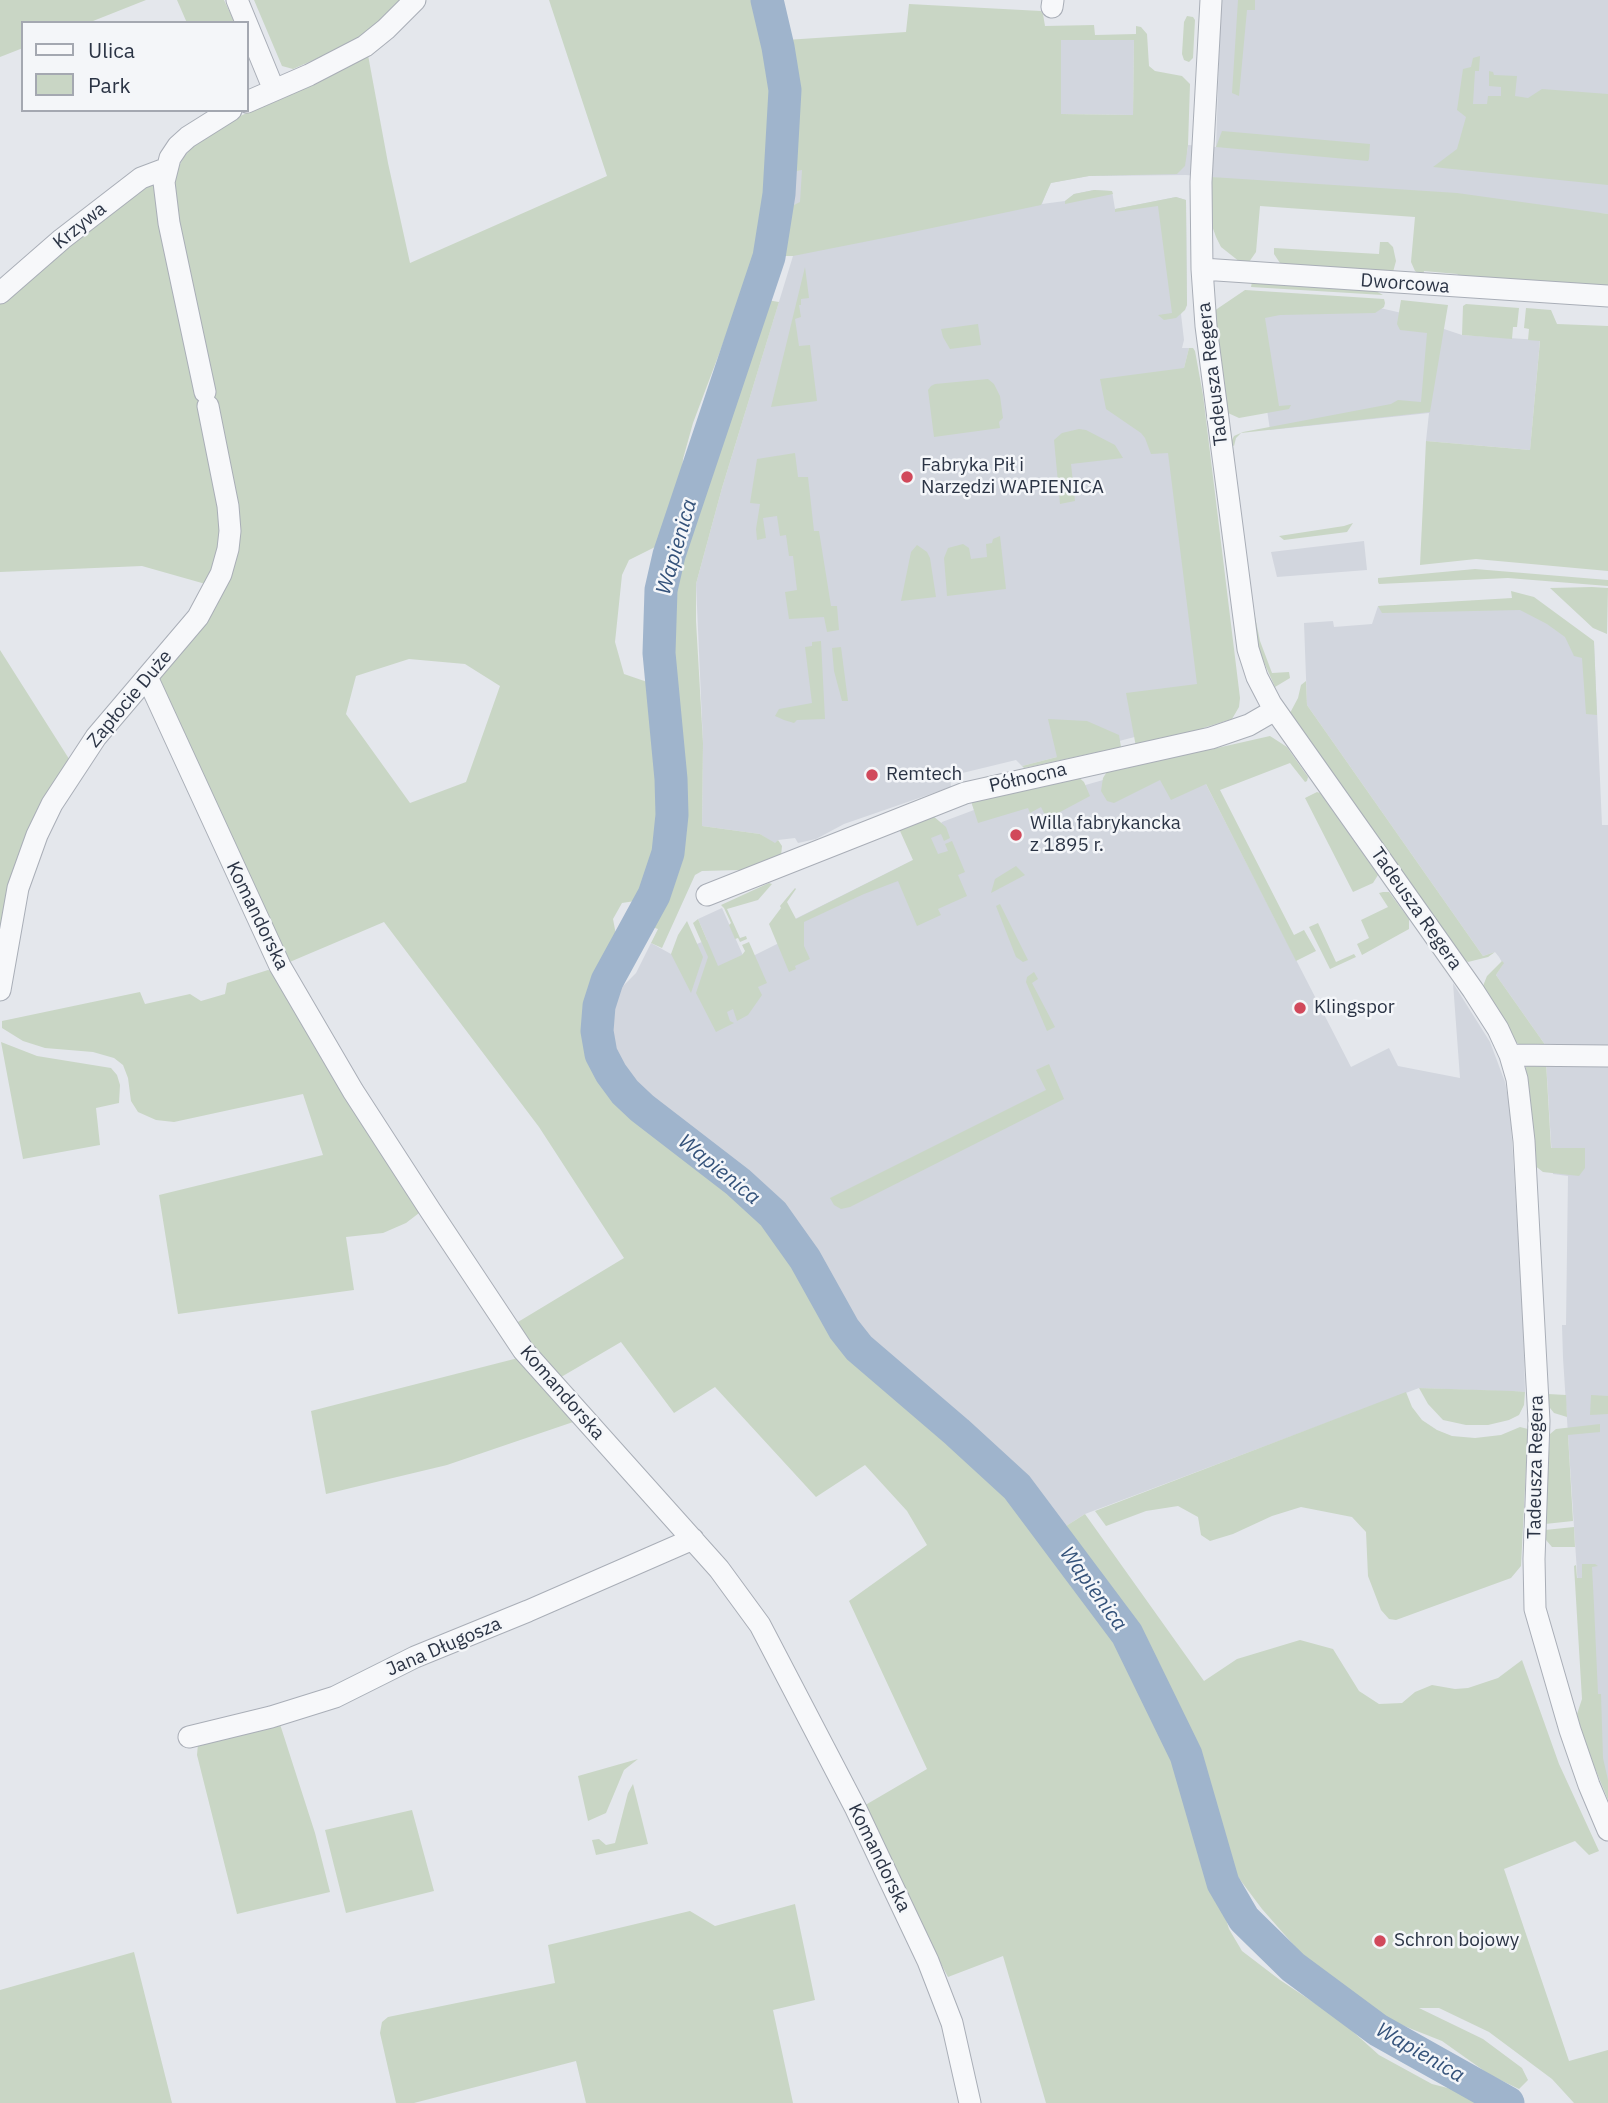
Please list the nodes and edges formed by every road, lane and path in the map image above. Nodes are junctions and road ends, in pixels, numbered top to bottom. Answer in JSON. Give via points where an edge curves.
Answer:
{"nodes":[{"id":1,"x":237,"y":0,"type":"edge"},
{"id":2,"x":415,"y":0,"type":"edge"},
{"id":3,"x":1211,"y":0,"type":"edge"},
{"id":4,"x":246,"y":21,"type":"edge"},
{"id":5,"x":248,"y":27,"type":"edge"},
{"id":6,"x":274,"y":90,"type":"junction"},
{"id":7,"x":248,"y":102,"type":"edge"},
{"id":8,"x":228,"y":112,"type":"edge"},
{"id":9,"x":165,"y":169,"type":"junction"},
{"id":10,"x":1202,"y":269,"type":"junction"},
{"id":11,"x":0,"y":293,"type":"edge"},
{"id":12,"x":1608,"y":296,"type":"edge"},
{"id":13,"x":147,"y":677,"type":"junction"},
{"id":14,"x":1275,"y":710,"type":"junction"},
{"id":15,"x":707,"y":895,"type":"dead end"},
{"id":16,"x":0,"y":990,"type":"edge"},
{"id":17,"x":1510,"y":1055,"type":"junction"},
{"id":18,"x":1608,"y":1056,"type":"edge"},
{"id":19,"x":692,"y":1539,"type":"junction"},
{"id":20,"x":189,"y":1737,"type":"dead end"},
{"id":21,"x":1608,"y":1830,"type":"edge"},
{"id":22,"x":970,"y":2103,"type":"edge"}],
"edges":[{"from":1,"to":4,"type":"street"},
{"from":2,"to":6,"type":"street","via":[[365,46]]},
{"from":3,"to":10,"type":"street","name":"Tadeusza Regera","via":[[1201,182]]},
{"from":5,"to":6,"type":"street"},
{"from":6,"to":7,"type":"street"},
{"from":8,"to":9,"type":"street","via":[[178,146]]},
{"from":9,"to":11,"type":"street","name":"Krzywa","via":[[141,178]]},
{"from":9,"to":13,"type":"street","name":"Zapłocie Duże","via":[[169,223],[230,531],[221,573],[198,617]]},
{"from":10,"to":12,"type":"street","name":"Dworcowa"},
{"from":10,"to":14,"type":"street","name":"Tadeusza Regera","via":[[1245,636],[1257,677]]},
{"from":13,"to":16,"type":"street","name":"Zapłocie Duże","via":[[96,737],[37,835],[18,888]]},
{"from":13,"to":19,"type":"street","name":"Komandorska","via":[[280,966],[353,1091],[523,1350]]},
{"from":14,"to":15,"type":"street","name":"Północna","via":[[1211,738],[965,793]]},
{"from":14,"to":17,"type":"street","name":"Tadeusza Regera","via":[[1473,990]]},
{"from":17,"to":18,"type":"street"},
{"from":17,"to":21,"type":"street","name":"Tadeusza Regera","via":[[1524,1141],[1538,1409],[1535,1609],[1570,1730]]},
{"from":19,"to":20,"type":"street","name":"Jana Długosza","via":[[415,1657],[335,1697]]},
{"from":19,"to":22,"type":"street","name":"Komandorska","via":[[760,1625],[856,1809],[928,1961],[952,2023]]}]}
